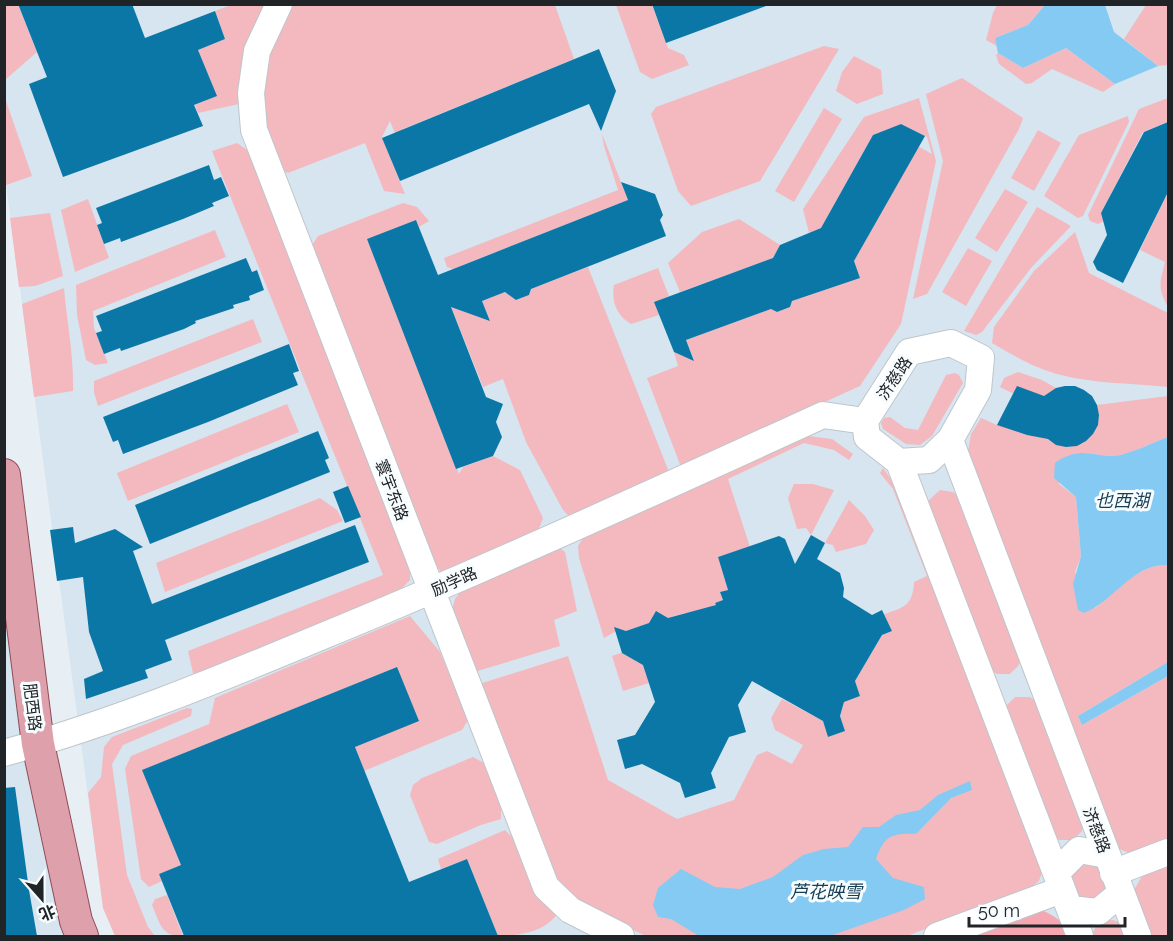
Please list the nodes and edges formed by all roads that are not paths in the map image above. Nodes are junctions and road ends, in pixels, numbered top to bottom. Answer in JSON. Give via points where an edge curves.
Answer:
{"nodes":[{"id":1,"x":279,"y":4,"type":"edge"},
{"id":2,"x":865,"y":421,"type":"junction"},
{"id":3,"x":950,"y":440,"type":"junction"},
{"id":4,"x":899,"y":462,"type":"junction"},
{"id":5,"x":4,"y":475,"type":"edge"},
{"id":6,"x":430,"y":592,"type":"junction"},
{"id":7,"x":4,"y":731,"type":"edge"},
{"id":8,"x":38,"y":744,"type":"junction"},
{"id":9,"x":4,"y":753,"type":"edge"},
{"id":10,"x":1168,"y":852,"type":"edge"},
{"id":11,"x":1114,"y":874,"type":"junction"},
{"id":12,"x":1062,"y":891,"type":"junction"},
{"id":13,"x":82,"y":936,"type":"edge"},
{"id":14,"x":621,"y":936,"type":"edge"},
{"id":15,"x":937,"y":936,"type":"edge"},
{"id":16,"x":1080,"y":936,"type":"edge"},
{"id":17,"x":1138,"y":936,"type":"edge"}],
"edges":[{"from":1,"to":6,"type":"street","name":"寰宇东路","via":[[257,51],[251,93],[254,130]]},
{"from":2,"to":3,"type":"street","name":"济慈路","via":[[909,352],[951,343],[981,358],[978,390]]},
{"from":2,"to":4,"type":"street","via":[[867,437]]},
{"from":2,"to":6,"type":"street","name":"励学路","via":[[823,415]]},
{"from":3,"to":4,"type":"street","via":[[929,460]]},
{"from":3,"to":11,"type":"street","name":"济慈路"},
{"from":4,"to":12,"type":"street"},
{"from":5,"to":8,"type":"main road","name":"肥西路"},
{"from":6,"to":8,"type":"street","name":"励学路","via":[[197,688]]},
{"from":6,"to":14,"type":"street","name":"寰宇东路","via":[[546,887],[570,910]]},
{"from":7,"to":8,"type":"street"},
{"from":8,"to":9,"type":"street","name":"励学路"},
{"from":8,"to":13,"type":"main road","name":"肥西路"},
{"from":10,"to":11,"type":"street"},
{"from":11,"to":12,"type":"street","via":[[1098,912]]},
{"from":11,"to":12,"type":"street","via":[[1079,850]]},
{"from":11,"to":17,"type":"street","name":"济慈路"},
{"from":12,"to":15,"type":"street"},
{"from":12,"to":16,"type":"street"}]}
